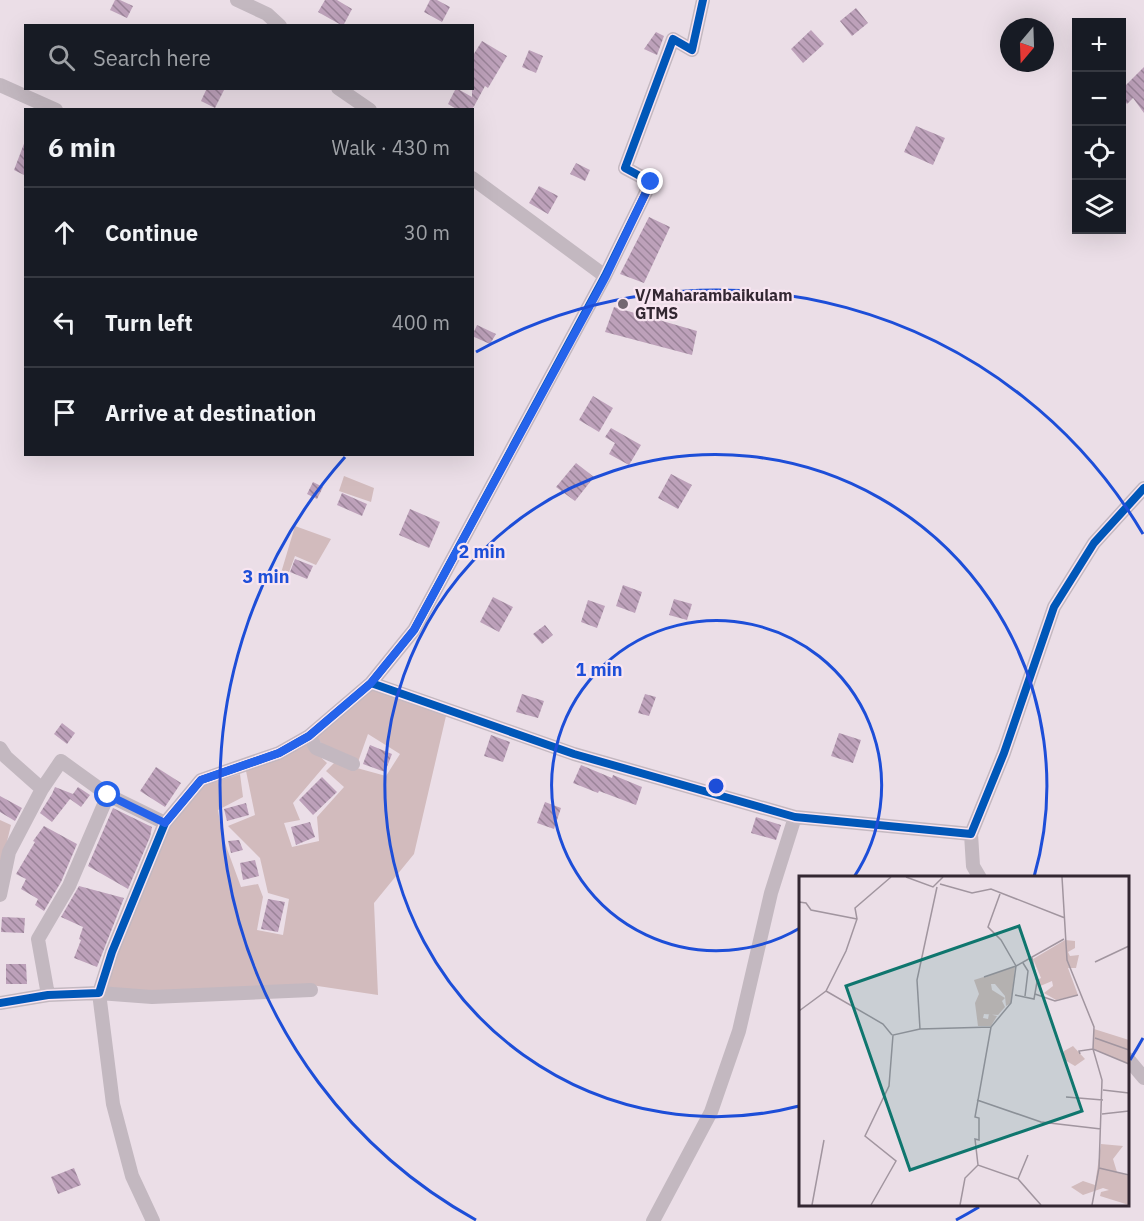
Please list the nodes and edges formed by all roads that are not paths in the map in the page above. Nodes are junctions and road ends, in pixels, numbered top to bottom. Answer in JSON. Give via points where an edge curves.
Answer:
{"nodes":[{"id":1,"x":237,"y":0,"type":"edge"},
{"id":2,"x":703,"y":0,"type":"edge"},
{"id":3,"x":278,"y":24,"type":"edge"},
{"id":4,"x":0,"y":85,"type":"edge"},
{"id":5,"x":341,"y":90,"type":"edge"},
{"id":6,"x":52,"y":108,"type":"edge"},
{"id":7,"x":367,"y":108,"type":"edge"},
{"id":8,"x":474,"y":179,"type":"edge"},
{"id":9,"x":606,"y":276,"type":"junction"},
{"id":10,"x":1144,"y":488,"type":"edge"},
{"id":11,"x":371,"y":683,"type":"junction"},
{"id":12,"x":309,"y":736,"type":"junction"},
{"id":13,"x":0,"y":748,"type":"edge"},
{"id":14,"x":352,"y":764,"type":"dead end"},
{"id":15,"x":42,"y":789,"type":"junction"},
{"id":16,"x":108,"y":795,"type":"junction"},
{"id":17,"x":795,"y":817,"type":"junction"},
{"id":18,"x":165,"y":823,"type":"junction"},
{"id":19,"x":971,"y":834,"type":"junction"},
{"id":20,"x":979,"y":876,"type":"edge"},
{"id":21,"x":0,"y":895,"type":"edge"},
{"id":22,"x":311,"y":990,"type":"dead end"},
{"id":23,"x":99,"y":993,"type":"junction"},
{"id":24,"x":48,"y":995,"type":"junction"},
{"id":25,"x":0,"y":1003,"type":"edge"},
{"id":26,"x":1129,"y":1060,"type":"edge"},
{"id":27,"x":1144,"y":1078,"type":"edge"},
{"id":28,"x":153,"y":1221,"type":"edge"},
{"id":29,"x":653,"y":1221,"type":"edge"}],
"edges":[{"from":1,"to":3,"type":"street","via":[[267,14]]},
{"from":2,"to":9,"type":"street","via":[[692,50],[673,39],[625,168],[651,182]]},
{"from":4,"to":6,"type":"street"},
{"from":5,"to":7,"type":"street"},
{"from":8,"to":9,"type":"street"},
{"from":9,"to":11,"type":"street","via":[[414,630]]},
{"from":10,"to":19,"type":"street","via":[[1094,543],[1054,607],[1004,753]]},
{"from":11,"to":12,"type":"street"},
{"from":11,"to":17,"type":"street","via":[[574,754]]},
{"from":12,"to":14,"type":"street","via":[[316,748]]},
{"from":12,"to":18,"type":"street","via":[[279,753],[201,780]]},
{"from":13,"to":15,"type":"street"},
{"from":15,"to":16,"type":"street","via":[[61,761]]},
{"from":15,"to":21,"type":"street","via":[[9,852]]},
{"from":16,"to":18,"type":"street"},
{"from":16,"to":24,"type":"street","via":[[69,886],[38,939]]},
{"from":17,"to":19,"type":"street"},
{"from":17,"to":29,"type":"street","via":[[771,893],[739,1031],[711,1112]]},
{"from":18,"to":23,"type":"street"},
{"from":19,"to":20,"type":"street","via":[[973,866]]},
{"from":22,"to":23,"type":"street","via":[[152,997]]},
{"from":23,"to":24,"type":"street"},
{"from":23,"to":28,"type":"street","via":[[113,1104],[132,1176]]},
{"from":24,"to":25,"type":"street"},
{"from":26,"to":27,"type":"street"}]}
